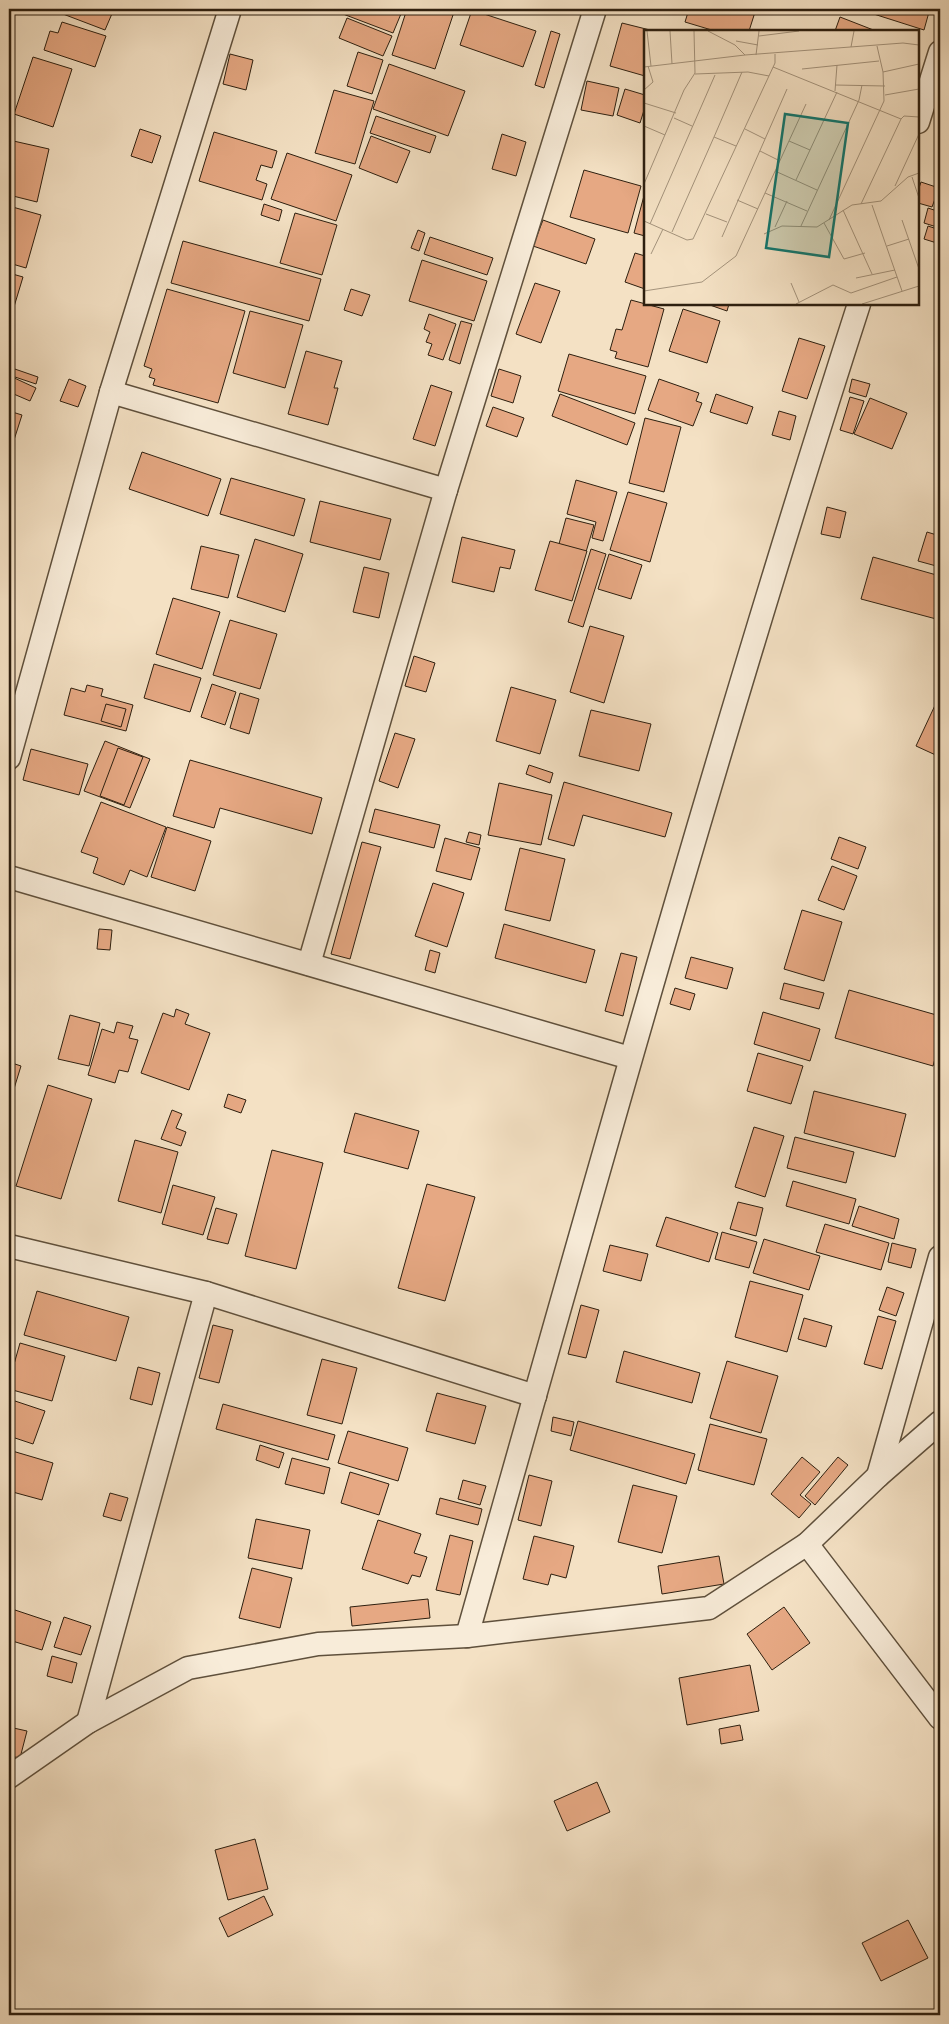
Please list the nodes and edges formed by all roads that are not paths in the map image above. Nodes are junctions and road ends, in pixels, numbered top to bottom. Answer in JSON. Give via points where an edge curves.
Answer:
{"nodes":[{"id":1,"x":230,"y":9,"type":"edge"},
{"id":2,"x":595,"y":9,"type":"edge"},
{"id":3,"x":940,"y":52,"type":"edge"},
{"id":4,"x":919,"y":119,"type":"edge"},
{"id":5,"x":859,"y":305,"type":"edge"},
{"id":6,"x":111,"y":392,"type":"junction"},
{"id":7,"x":446,"y":490,"type":"junction"},
{"id":8,"x":17,"y":701,"type":"edge"},
{"id":9,"x":9,"y":758,"type":"edge"},
{"id":10,"x":9,"y":877,"type":"edge"},
{"id":11,"x":309,"y":964,"type":"junction"},
{"id":12,"x":630,"y":1058,"type":"junction"},
{"id":13,"x":9,"y":1246,"type":"edge"},
{"id":14,"x":940,"y":1257,"type":"edge"},
{"id":15,"x":206,"y":1292,"type":"junction"},
{"id":16,"x":535,"y":1396,"type":"junction"},
{"id":17,"x":940,"y":1422,"type":"edge"},
{"id":18,"x":878,"y":1476,"type":"junction"},
{"id":19,"x":807,"y":1544,"type":"junction"},
{"id":20,"x":467,"y":1636,"type":"junction"},
{"id":21,"x":940,"y":1718,"type":"edge"},
{"id":22,"x":88,"y":1722,"type":"junction"},
{"id":23,"x":9,"y":1777,"type":"edge"}],
"edges":[{"from":1,"to":6,"type":"street"},
{"from":2,"to":7,"type":"street"},
{"from":3,"to":4,"type":"street"},
{"from":5,"to":12,"type":"street","via":[[806,467]]},
{"from":6,"to":7,"type":"street"},
{"from":6,"to":8,"type":"street"},
{"from":7,"to":11,"type":"street"},
{"from":8,"to":9,"type":"street"},
{"from":10,"to":11,"type":"street"},
{"from":11,"to":12,"type":"street"},
{"from":12,"to":16,"type":"street"},
{"from":13,"to":15,"type":"street"},
{"from":14,"to":18,"type":"street"},
{"from":15,"to":16,"type":"street"},
{"from":15,"to":22,"type":"street"},
{"from":16,"to":20,"type":"street"},
{"from":17,"to":18,"type":"street"},
{"from":18,"to":19,"type":"street"},
{"from":19,"to":20,"type":"street","via":[[709,1608]]},
{"from":19,"to":21,"type":"street"},
{"from":20,"to":22,"type":"street","via":[[318,1644],[188,1668]]},
{"from":22,"to":23,"type":"street"}]}
